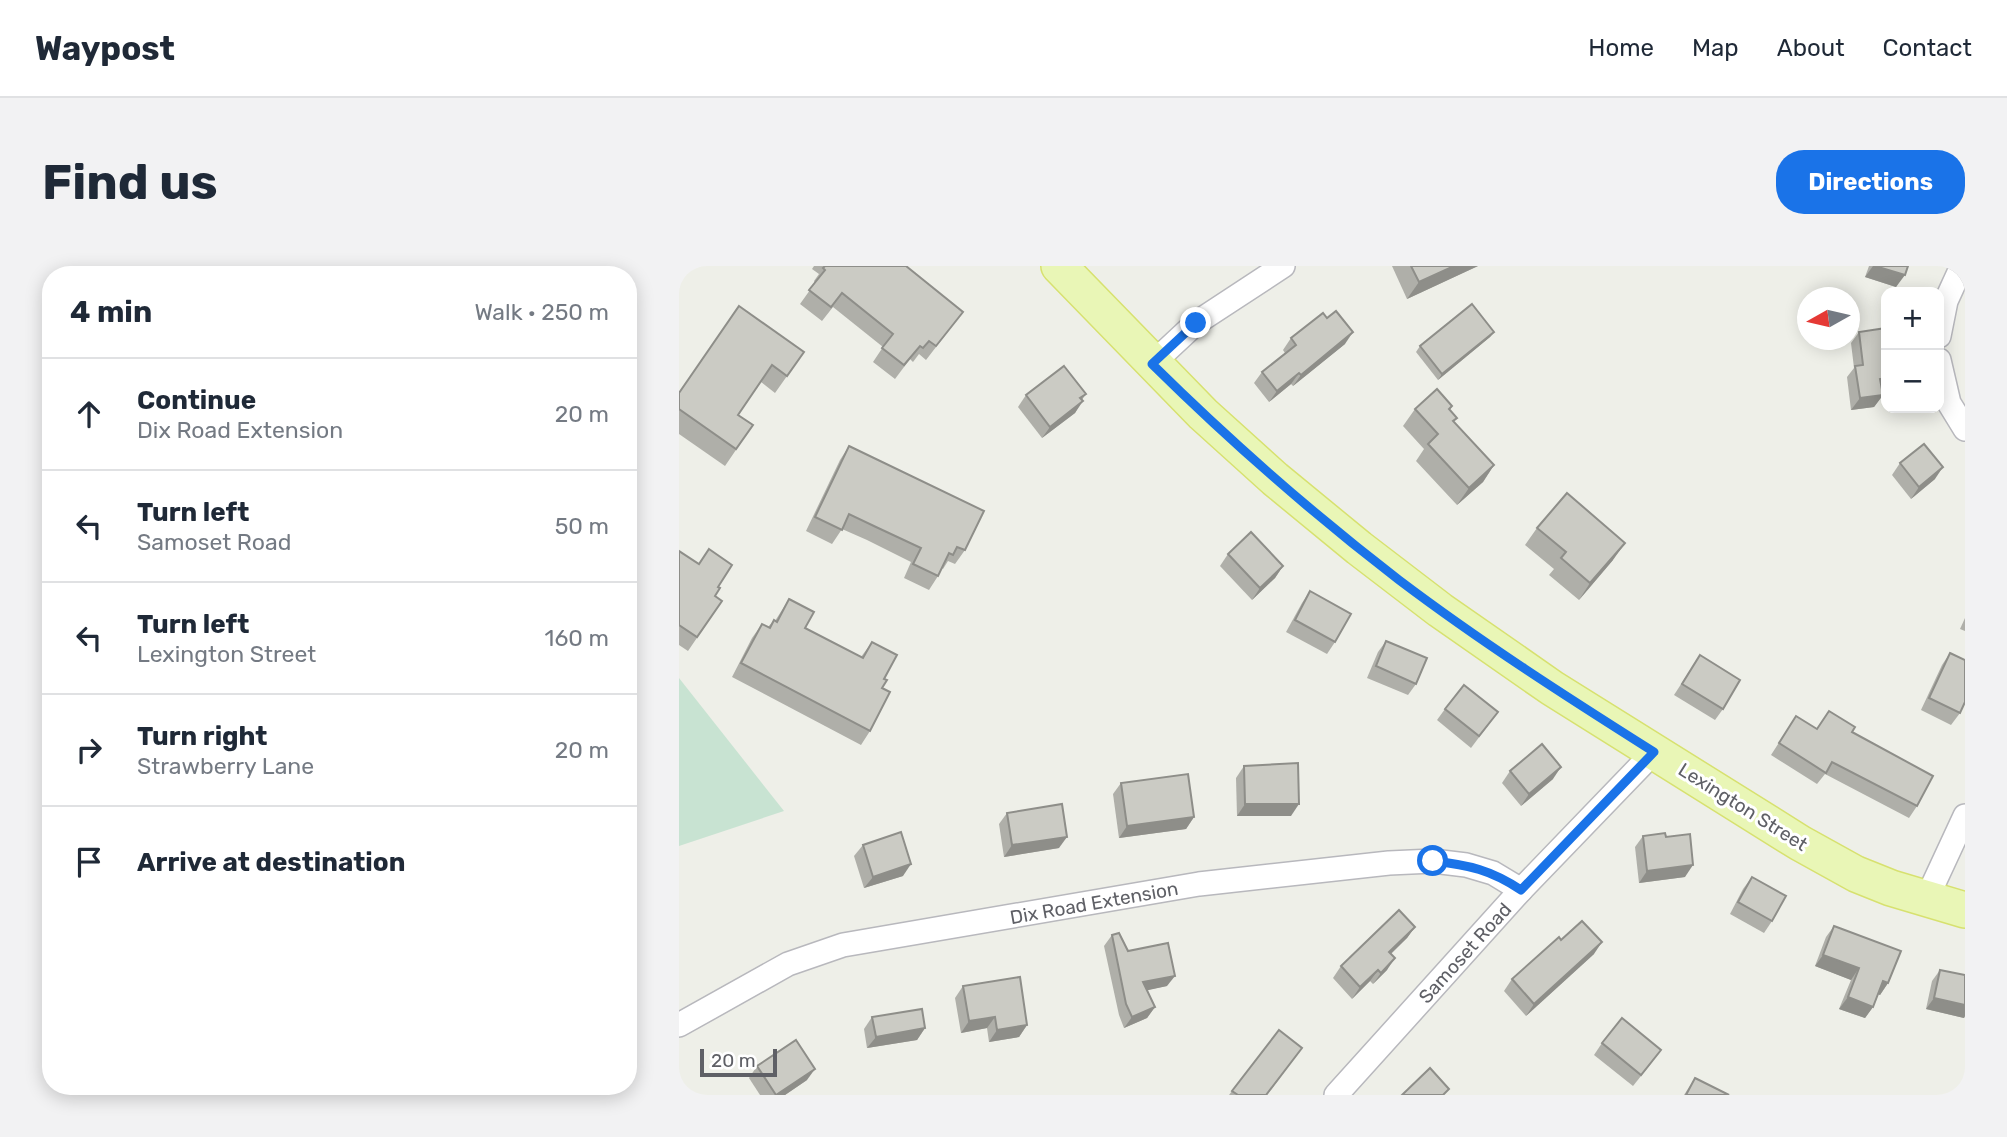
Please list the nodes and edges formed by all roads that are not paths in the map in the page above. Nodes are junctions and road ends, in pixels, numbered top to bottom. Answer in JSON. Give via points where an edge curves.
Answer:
{"nodes":[{"id":1,"x":1059,"y":266,"type":"edge"},
{"id":2,"x":1283,"y":266,"type":"edge"},
{"id":3,"x":1962,"y":266,"type":"edge"},
{"id":4,"x":1944,"y":311,"type":"edge"},
{"id":5,"x":1152,"y":364,"type":"junction"},
{"id":6,"x":1944,"y":382,"type":"edge"},
{"id":7,"x":1965,"y":429,"type":"edge"},
{"id":8,"x":1654,"y":752,"type":"junction"},
{"id":9,"x":1965,"y":816,"type":"edge"},
{"id":10,"x":1521,"y":890,"type":"junction"},
{"id":11,"x":1926,"y":900,"type":"junction"},
{"id":12,"x":1965,"y":910,"type":"edge"},
{"id":13,"x":679,"y":1025,"type":"edge"},
{"id":14,"x":1336,"y":1095,"type":"edge"}],
"edges":[{"from":1,"to":5,"type":"main road","name":"Lexington Street"},
{"from":2,"to":5,"type":"street","via":[[1196,323]]},
{"from":3,"to":4,"type":"street"},
{"from":5,"to":8,"type":"main road","name":"Lexington Street","via":[[1275,478],[1399,579],[1552,688]]},
{"from":6,"to":7,"type":"street","via":[[1949,403]]},
{"from":8,"to":10,"type":"street","name":"Samoset Road"},
{"from":8,"to":11,"type":"main road","name":"Lexington Street","via":[[1856,874]]},
{"from":9,"to":11,"type":"street"},
{"from":10,"to":13,"type":"street","name":"Dix Road Extension","via":[[1480,868],[1433,861],[1199,884],[843,946],[788,964]]},
{"from":10,"to":14,"type":"street","name":"Samoset Road"},
{"from":11,"to":12,"type":"main road","name":"Lexington Street"}]}
